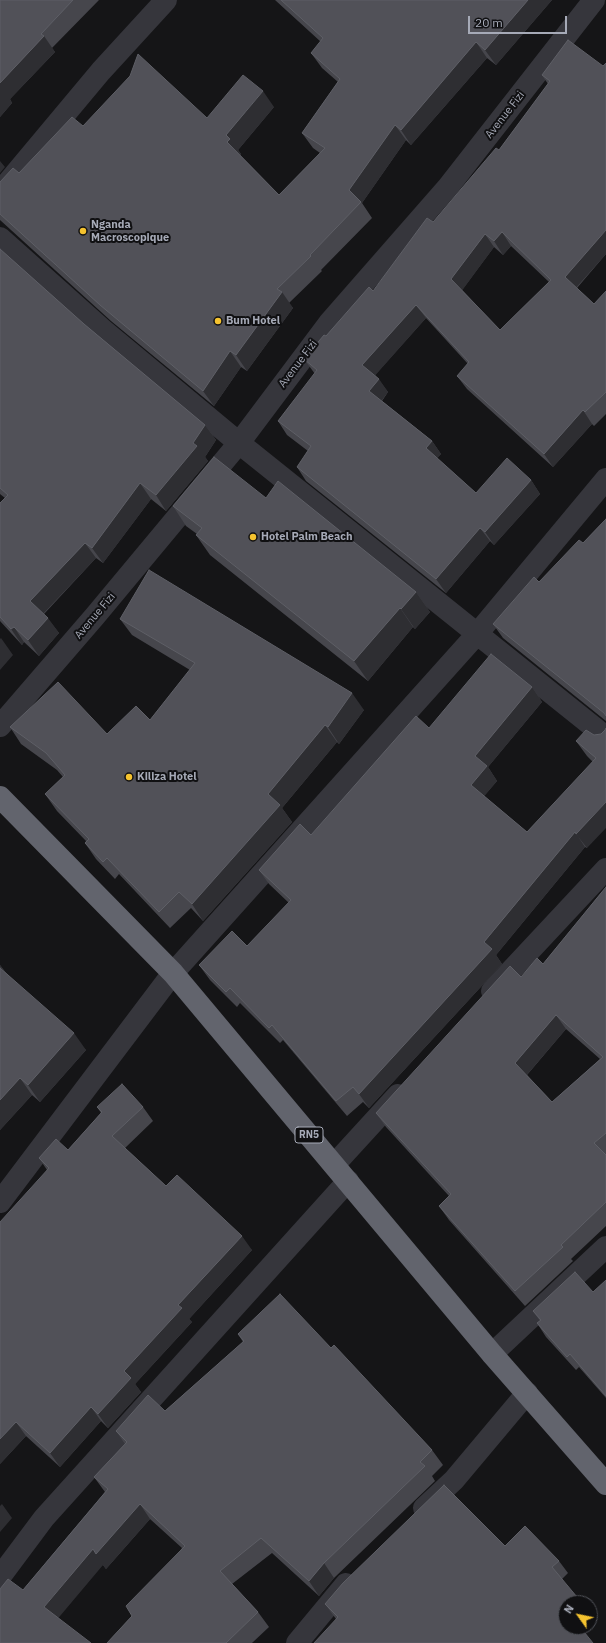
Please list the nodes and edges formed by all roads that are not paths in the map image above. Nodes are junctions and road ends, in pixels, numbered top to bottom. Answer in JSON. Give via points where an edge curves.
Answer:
{"nodes":[{"id":1,"x":166,"y":0,"type":"edge"},
{"id":2,"x":594,"y":0,"type":"edge"},
{"id":3,"x":0,"y":192,"type":"edge"},
{"id":4,"x":0,"y":238,"type":"edge"},
{"id":5,"x":239,"y":443,"type":"junction"},
{"id":6,"x":606,"y":479,"type":"edge"},
{"id":7,"x":477,"y":634,"type":"junction"},
{"id":8,"x":0,"y":726,"type":"edge"},
{"id":9,"x":606,"y":737,"type":"edge"},
{"id":10,"x":0,"y":797,"type":"edge"},
{"id":11,"x":606,"y":869,"type":"edge"},
{"id":12,"x":173,"y":973,"type":"junction"},
{"id":13,"x":477,"y":1007,"type":"edge"},
{"id":14,"x":414,"y":1078,"type":"edge"},
{"id":15,"x":341,"y":1173,"type":"junction"},
{"id":16,"x":0,"y":1202,"type":"edge"},
{"id":17,"x":606,"y":1248,"type":"edge"},
{"id":18,"x":492,"y":1354,"type":"junction"},
{"id":19,"x":527,"y":1393,"type":"junction"},
{"id":20,"x":606,"y":1484,"type":"edge"},
{"id":21,"x":409,"y":1523,"type":"edge"},
{"id":22,"x":359,"y":1571,"type":"edge"},
{"id":23,"x":0,"y":1577,"type":"edge"},
{"id":24,"x":297,"y":1643,"type":"edge"}],
"edges":[{"from":1,"to":3,"type":"street","via":[[101,71]]},
{"from":2,"to":5,"type":"street","name":"Avenue Fizi","via":[[448,187],[329,323]]},
{"from":4,"to":5,"type":"street","via":[[103,330]]},
{"from":5,"to":7,"type":"street"},
{"from":5,"to":8,"type":"street","name":"Avenue Fizi"},
{"from":6,"to":7,"type":"street"},
{"from":7,"to":9,"type":"street"},
{"from":7,"to":12,"type":"street"},
{"from":10,"to":12,"type":"highway","number":"RN5"},
{"from":11,"to":13,"type":"street"},
{"from":12,"to":15,"type":"highway","number":"RN5"},
{"from":12,"to":16,"type":"street"},
{"from":14,"to":15,"type":"street"},
{"from":15,"to":18,"type":"highway","number":"RN5"},
{"from":15,"to":23,"type":"street","via":[[44,1518]]},
{"from":17,"to":18,"type":"street"},
{"from":18,"to":19,"type":"highway","number":"RN5"},
{"from":19,"to":20,"type":"highway","number":"RN5"},
{"from":19,"to":21,"type":"street","via":[[454,1480]]},
{"from":22,"to":24,"type":"street"}]}
